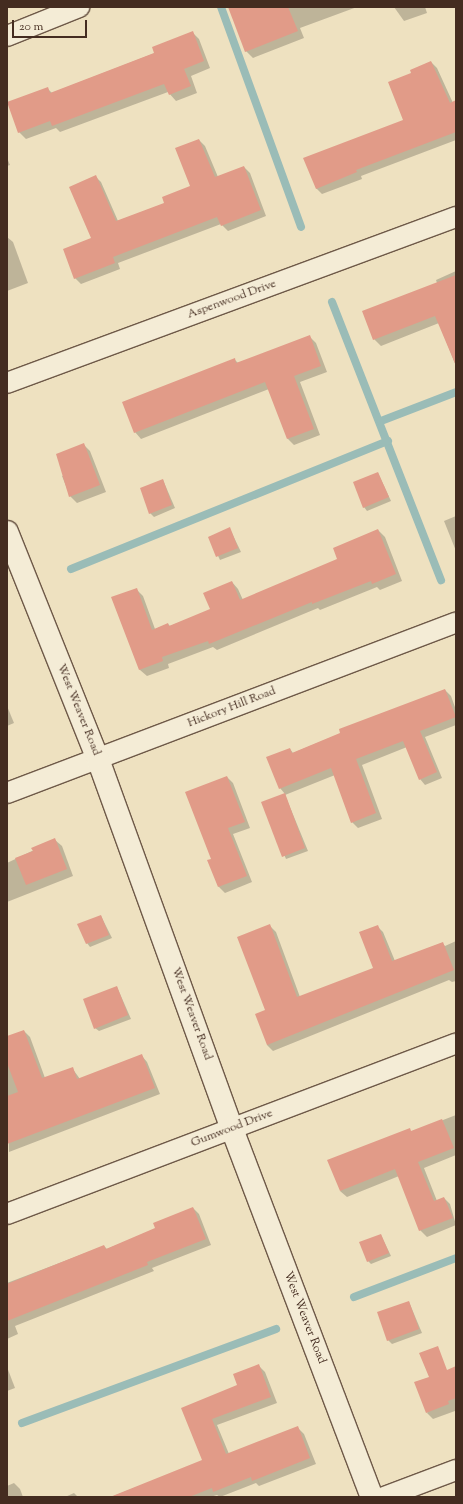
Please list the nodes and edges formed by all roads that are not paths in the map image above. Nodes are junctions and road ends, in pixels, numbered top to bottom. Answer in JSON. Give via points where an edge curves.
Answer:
{"nodes":[{"id":1,"x":79,"y":7,"type":"edge"},
{"id":2,"x":7,"y":36,"type":"edge"},
{"id":3,"x":456,"y":217,"type":"edge"},
{"id":4,"x":7,"y":382,"type":"edge"},
{"id":5,"x":7,"y":532,"type":"edge"},
{"id":6,"x":456,"y":622,"type":"edge"},
{"id":7,"x":98,"y":759,"type":"junction"},
{"id":8,"x":7,"y":793,"type":"edge"},
{"id":9,"x":456,"y":1044,"type":"edge"},
{"id":10,"x":232,"y":1129,"type":"junction"},
{"id":11,"x":7,"y":1214,"type":"edge"},
{"id":12,"x":456,"y":1470,"type":"edge"},
{"id":13,"x":372,"y":1497,"type":"edge"},
{"id":14,"x":384,"y":1497,"type":"edge"}],
"edges":[{"from":1,"to":2,"type":"street"},
{"from":3,"to":4,"type":"street","name":"Aspenwood Drive"},
{"from":5,"to":7,"type":"street","name":"West Weaver Road"},
{"from":6,"to":7,"type":"street","name":"Hickory Hill Road"},
{"from":7,"to":8,"type":"street","name":"Hickory Hill Road"},
{"from":7,"to":10,"type":"street","name":"West Weaver Road"},
{"from":9,"to":10,"type":"street","name":"Gumwood Drive"},
{"from":10,"to":11,"type":"street","name":"Gumwood Drive"},
{"from":10,"to":13,"type":"street","name":"West Weaver Road"},
{"from":12,"to":14,"type":"street"}]}
